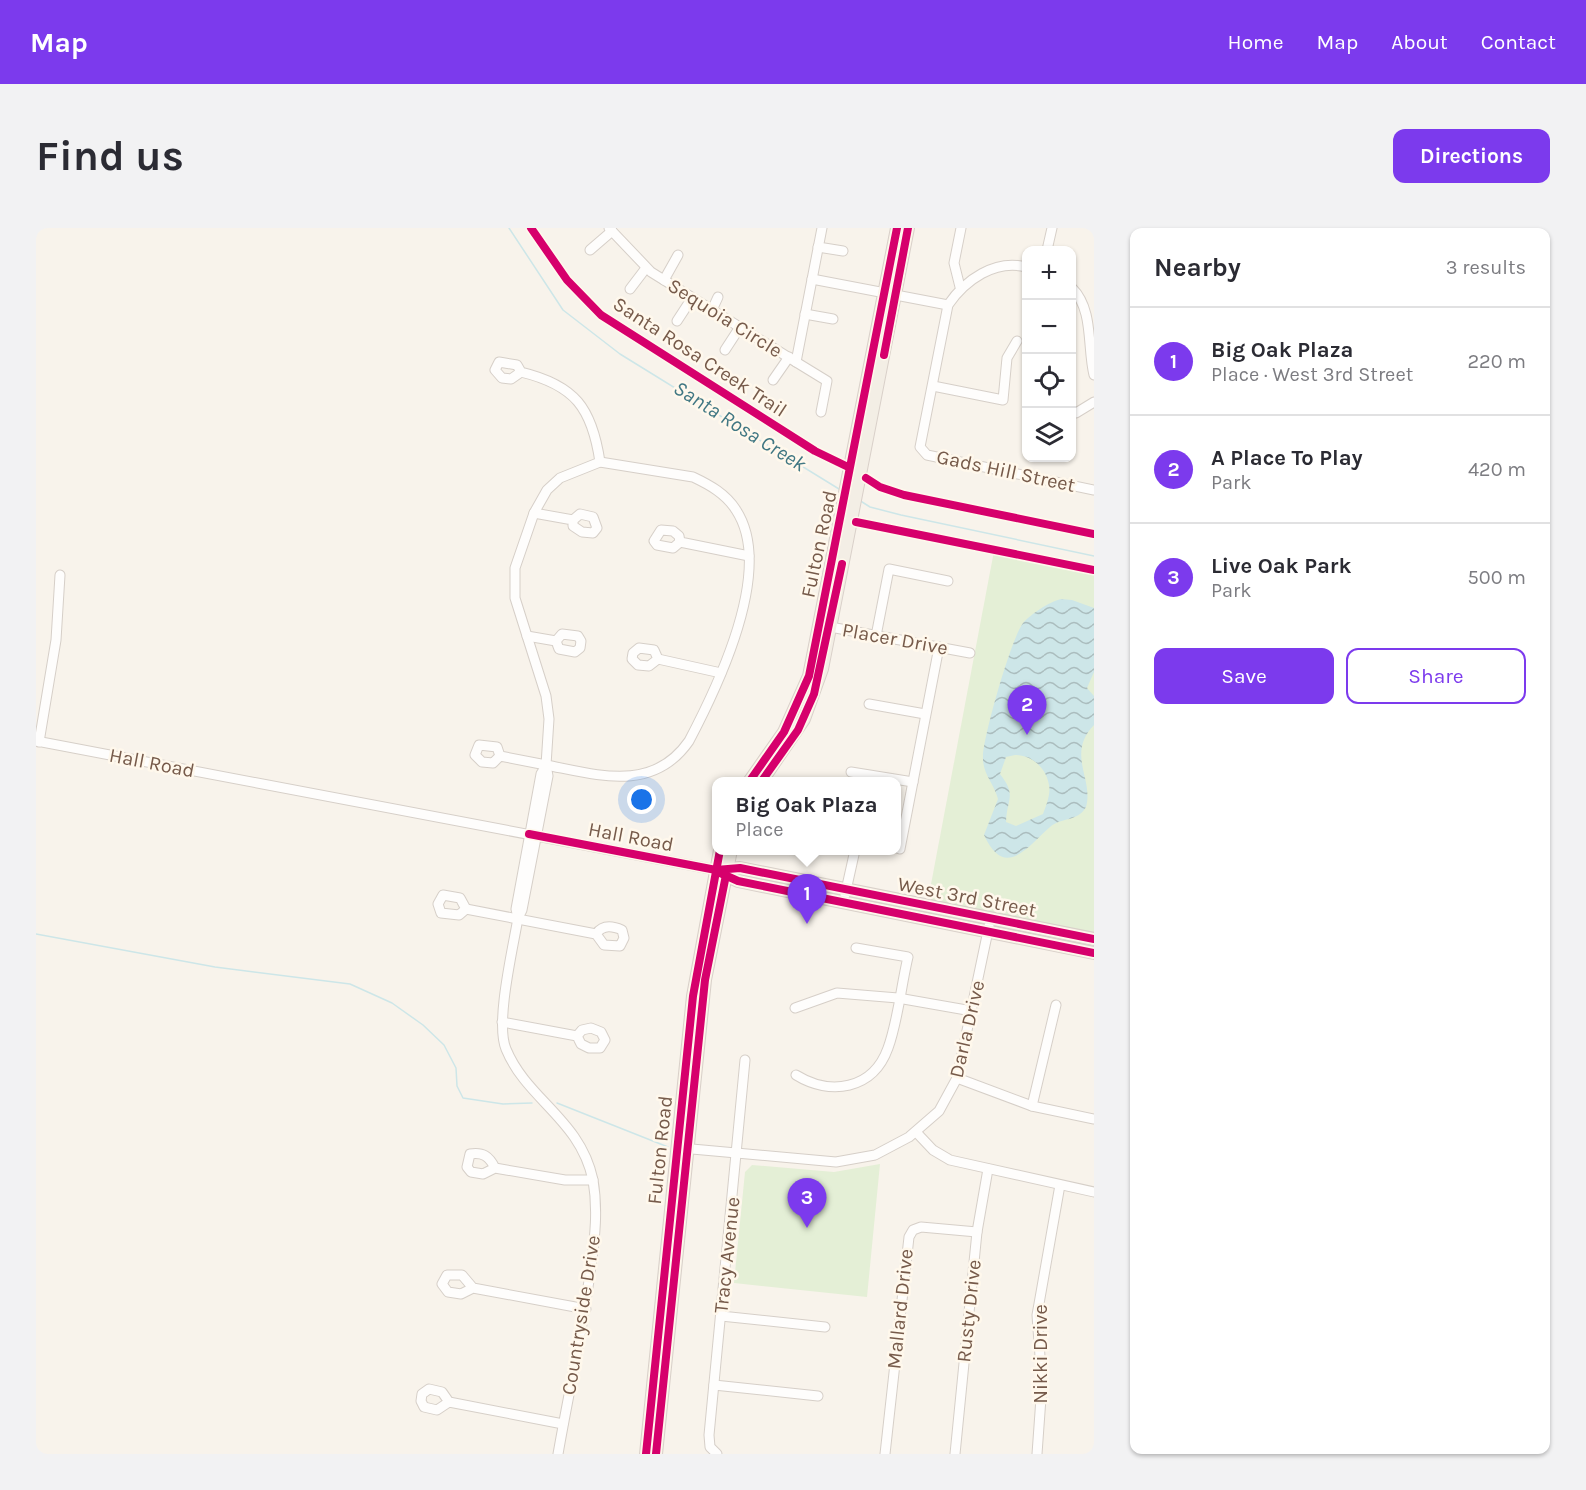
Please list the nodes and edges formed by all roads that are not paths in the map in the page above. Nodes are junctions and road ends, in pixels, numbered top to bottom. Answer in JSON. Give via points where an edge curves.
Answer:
{"nodes":[{"id":1,"x":822,"y":228,"type":"edge"},
{"id":2,"x":897,"y":228,"type":"edge"},
{"id":3,"x":908,"y":228,"type":"edge"},
{"id":4,"x":961,"y":228,"type":"edge"},
{"id":5,"x":1052,"y":228,"type":"edge"},
{"id":6,"x":611,"y":230,"type":"edge"},
{"id":7,"x":1048,"y":246,"type":"edge"},
{"id":8,"x":818,"y":247,"type":"junction"},
{"id":9,"x":590,"y":250,"type":"dead end"},
{"id":10,"x":843,"y":251,"type":"dead end"},
{"id":11,"x":678,"y":255,"type":"dead end"},
{"id":12,"x":1022,"y":267,"type":"edge"},
{"id":13,"x":646,"y":268,"type":"junction"},
{"id":14,"x":812,"y":279,"type":"junction"},
{"id":15,"x":664,"y":280,"type":"junction"},
{"id":16,"x":960,"y":287,"type":"junction"},
{"id":17,"x":630,"y":289,"type":"dead end"},
{"id":18,"x":890,"y":294,"type":"junction"},
{"id":19,"x":1076,"y":296,"type":"edge"},
{"id":20,"x":718,"y":297,"type":"dead end"},
{"id":21,"x":692,"y":298,"type":"junction"},
{"id":22,"x":948,"y":305,"type":"junction"},
{"id":23,"x":712,"y":310,"type":"junction"},
{"id":24,"x":805,"y":314,"type":"junction"},
{"id":25,"x":833,"y":319,"type":"dead end"},
{"id":26,"x":677,"y":321,"type":"dead end"},
{"id":27,"x":740,"y":327,"type":"junction"},
{"id":28,"x":1092,"y":327,"type":"edge"},
{"id":29,"x":764,"y":328,"type":"dead end"},
{"id":30,"x":757,"y":338,"type":"junction"},
{"id":31,"x":1017,"y":340,"type":"dead end"},
{"id":32,"x":725,"y":351,"type":"dead end"},
{"id":33,"x":792,"y":359,"type":"junction"},
{"id":34,"x":521,"y":372,"type":"dead end"},
{"id":35,"x":1094,"y":375,"type":"edge"},
{"id":36,"x":773,"y":380,"type":"dead end"},
{"id":37,"x":933,"y":386,"type":"junction"},
{"id":38,"x":1094,"y":402,"type":"edge"},
{"id":39,"x":820,"y":412,"type":"dead end"},
{"id":40,"x":1076,"y":413,"type":"dead end"},
{"id":41,"x":600,"y":462,"type":"junction"},
{"id":42,"x":1094,"y":490,"type":"edge"},
{"id":43,"x":534,"y":513,"type":"junction"},
{"id":44,"x":573,"y":520,"type":"dead end"},
{"id":45,"x":680,"y":542,"type":"dead end"},
{"id":46,"x":749,"y":556,"type":"junction"},
{"id":47,"x":60,"y":575,"type":"dead end"},
{"id":48,"x":948,"y":581,"type":"dead end"},
{"id":49,"x":825,"y":626,"type":"junction"},
{"id":50,"x":527,"y":636,"type":"junction"},
{"id":51,"x":876,"y":636,"type":"junction"},
{"id":52,"x":556,"y":641,"type":"dead end"},
{"id":53,"x":939,"y":647,"type":"junction"},
{"id":54,"x":970,"y":653,"type":"dead end"},
{"id":55,"x":658,"y":659,"type":"dead end"},
{"id":56,"x":721,"y":673,"type":"junction"},
{"id":57,"x":869,"y":704,"type":"dead end"},
{"id":58,"x":925,"y":714,"type":"junction"},
{"id":59,"x":38,"y":742,"type":"edge"},
{"id":60,"x":500,"y":756,"type":"dead end"},
{"id":61,"x":546,"y":765,"type":"junction"},
{"id":62,"x":851,"y":772,"type":"dead end"},
{"id":63,"x":752,"y":777,"type":"edge"},
{"id":64,"x":765,"y":777,"type":"edge"},
{"id":65,"x":882,"y":777,"type":"edge"},
{"id":66,"x":901,"y":780,"type":"edge"},
{"id":67,"x":913,"y":782,"type":"junction"},
{"id":68,"x":533,"y":835,"type":"junction"},
{"id":69,"x":901,"y":839,"type":"edge"},
{"id":70,"x":721,"y":855,"type":"edge"},
{"id":71,"x":729,"y":855,"type":"edge"},
{"id":72,"x":854,"y":855,"type":"edge"},
{"id":73,"x":723,"y":872,"type":"junction"},
{"id":74,"x":845,"y":895,"type":"junction"},
{"id":75,"x":466,"y":909,"type":"dead end"},
{"id":76,"x":518,"y":918,"type":"junction"},
{"id":77,"x":991,"y":918,"type":"junction"},
{"id":78,"x":988,"y":931,"type":"junction"},
{"id":79,"x":597,"y":934,"type":"dead end"},
{"id":80,"x":1094,"y":939,"type":"edge"},
{"id":81,"x":856,"y":948,"type":"dead end"},
{"id":82,"x":1094,"y":952,"type":"edge"},
{"id":83,"x":898,"y":998,"type":"junction"},
{"id":84,"x":1056,"y":1005,"type":"dead end"},
{"id":85,"x":795,"y":1008,"type":"dead end"},
{"id":86,"x":972,"y":1011,"type":"junction"},
{"id":87,"x":502,"y":1022,"type":"junction"},
{"id":88,"x":577,"y":1036,"type":"dead end"},
{"id":89,"x":745,"y":1060,"type":"dead end"},
{"id":90,"x":796,"y":1075,"type":"dead end"},
{"id":91,"x":957,"y":1078,"type":"junction"},
{"id":92,"x":1032,"y":1106,"type":"junction"},
{"id":93,"x":1094,"y":1119,"type":"edge"},
{"id":94,"x":916,"y":1132,"type":"junction"},
{"id":95,"x":683,"y":1148,"type":"junction"},
{"id":96,"x":738,"y":1153,"type":"junction"},
{"id":97,"x":495,"y":1168,"type":"dead end"},
{"id":98,"x":988,"y":1169,"type":"junction"},
{"id":99,"x":592,"y":1180,"type":"junction"},
{"id":100,"x":1060,"y":1185,"type":"junction"},
{"id":101,"x":1094,"y":1192,"type":"edge"},
{"id":102,"x":977,"y":1232,"type":"junction"},
{"id":103,"x":473,"y":1288,"type":"dead end"},
{"id":104,"x":586,"y":1309,"type":"junction"},
{"id":105,"x":721,"y":1316,"type":"junction"},
{"id":106,"x":825,"y":1327,"type":"dead end"},
{"id":107,"x":714,"y":1385,"type":"junction"},
{"id":108,"x":818,"y":1396,"type":"dead end"},
{"id":109,"x":449,"y":1402,"type":"dead end"},
{"id":110,"x":563,"y":1424,"type":"junction"},
{"id":111,"x":715,"y":1452,"type":"edge"},
{"id":112,"x":558,"y":1454,"type":"edge"},
{"id":113,"x":646,"y":1454,"type":"edge"},
{"id":114,"x":656,"y":1454,"type":"edge"},
{"id":115,"x":885,"y":1454,"type":"edge"},
{"id":116,"x":955,"y":1454,"type":"edge"},
{"id":117,"x":1038,"y":1454,"type":"edge"}],
"edges":[{"from":1,"to":8,"type":"street","name":"Sequoia Circle"},
{"from":2,"to":18,"type":"main road","name":"Fulton Road"},
{"from":3,"to":18,"type":"main road","name":"Fulton Road"},
{"from":4,"to":16,"type":"street","via":[[954,263]]},
{"from":5,"to":7,"type":"street"},
{"from":6,"to":9,"type":"street"},
{"from":6,"to":13,"type":"street","name":"Sequoia Circle"},
{"from":8,"to":10,"type":"street"},
{"from":8,"to":14,"type":"street","name":"Sequoia Circle"},
{"from":11,"to":15,"type":"street"},
{"from":12,"to":16,"type":"street","via":[[999,267]]},
{"from":13,"to":15,"type":"street","name":"Sequoia Circle"},
{"from":13,"to":17,"type":"street"},
{"from":14,"to":18,"type":"street"},
{"from":14,"to":24,"type":"street","name":"Sequoia Circle"},
{"from":15,"to":21,"type":"street","name":"Sequoia Circle"},
{"from":16,"to":22,"type":"street"},
{"from":18,"to":22,"type":"street"},
{"from":18,"to":49,"type":"main road","name":"Fulton Road"},
{"from":19,"to":28,"type":"street"},
{"from":20,"to":23,"type":"street"},
{"from":21,"to":23,"type":"street","name":"Sequoia Circle"},
{"from":21,"to":26,"type":"street"},
{"from":22,"to":37,"type":"street"},
{"from":23,"to":27,"type":"street","name":"Sequoia Circle"},
{"from":24,"to":25,"type":"street"},
{"from":24,"to":33,"type":"street","name":"Sequoia Circle"},
{"from":27,"to":30,"type":"street","name":"Sequoia Circle"},
{"from":27,"to":32,"type":"street"},
{"from":28,"to":35,"type":"street"},
{"from":29,"to":30,"type":"street"},
{"from":30,"to":33,"type":"street","name":"Sequoia Circle"},
{"from":31,"to":37,"type":"street","via":[[1007,358],[1003,400]]},
{"from":33,"to":36,"type":"street"},
{"from":33,"to":39,"type":"street","via":[[827,381]]},
{"from":34,"to":41,"type":"street","via":[[552,382],[582,407],[595,431]]},
{"from":37,"to":42,"type":"street","name":"Gads Hill Street","via":[[920,447],[927,455]]},
{"from":38,"to":40,"type":"street"},
{"from":41,"to":43,"type":"street","name":"Countryside Drive","via":[[560,478],[547,490]]},
{"from":41,"to":46,"type":"street","via":[[693,477],[718,490],[737,511],[746,533]]},
{"from":43,"to":44,"type":"street"},
{"from":43,"to":50,"type":"street","name":"Countryside Drive","via":[[521,545],[514,581]]},
{"from":45,"to":46,"type":"street"},
{"from":46,"to":56,"type":"street","via":[[733,648]]},
{"from":47,"to":59,"type":"street","via":[[56,640]]},
{"from":48,"to":51,"type":"street","via":[[889,569]]},
{"from":49,"to":51,"type":"street","name":"Placer Drive"},
{"from":49,"to":63,"type":"main road","name":"Fulton Road","via":[[797,707]]},
{"from":49,"to":64,"type":"main road","name":"Fulton Road","via":[[822,669],[809,708]]},
{"from":50,"to":52,"type":"street"},
{"from":50,"to":61,"type":"street","name":"Countryside Drive","via":[[547,708]]},
{"from":51,"to":53,"type":"street","name":"Placer Drive"},
{"from":53,"to":54,"type":"street","name":"Placer Drive"},
{"from":53,"to":58,"type":"street"},
{"from":55,"to":56,"type":"street"},
{"from":56,"to":61,"type":"street","via":[[689,741],[659,767],[626,778]]},
{"from":57,"to":58,"type":"street"},
{"from":58,"to":67,"type":"street"},
{"from":59,"to":68,"type":"street","name":"Hall Road"},
{"from":60,"to":61,"type":"street"},
{"from":61,"to":68,"type":"street","name":"Countryside Drive","via":[[548,776]]},
{"from":62,"to":65,"type":"street"},
{"from":66,"to":67,"type":"street"},
{"from":67,"to":69,"type":"street"},
{"from":68,"to":73,"type":"street","name":"Hall Road"},
{"from":68,"to":76,"type":"street","name":"Countryside Drive"},
{"from":70,"to":73,"type":"main road","name":"Fulton Road"},
{"from":71,"to":73,"type":"main road","name":"Fulton Road"},
{"from":72,"to":74,"type":"street"},
{"from":73,"to":74,"type":"main road","name":"West 3rd Street","via":[[738,881]]},
{"from":73,"to":95,"type":"main road","name":"Fulton Road"},
{"from":74,"to":77,"type":"main road","name":"West 3rd Street"},
{"from":74,"to":78,"type":"main road","name":"West 3rd Street"},
{"from":75,"to":76,"type":"street"},
{"from":76,"to":79,"type":"street"},
{"from":76,"to":87,"type":"street","name":"Countryside Drive"},
{"from":77,"to":78,"type":"street","name":"Darla Drive"},
{"from":77,"to":80,"type":"main road","name":"West 3rd Street"},
{"from":78,"to":82,"type":"main road","name":"West 3rd Street"},
{"from":78,"to":86,"type":"street","name":"Darla Drive"},
{"from":81,"to":83,"type":"street","via":[[908,957]]},
{"from":83,"to":85,"type":"street","via":[[837,993]]},
{"from":83,"to":86,"type":"street"},
{"from":83,"to":90,"type":"street","via":[[888,1048],[872,1073],[847,1087],[832,1089],[812,1085]]},
{"from":84,"to":92,"type":"street"},
{"from":86,"to":91,"type":"street","name":"Darla Drive"},
{"from":87,"to":88,"type":"street"},
{"from":87,"to":99,"type":"street","name":"Countryside Drive","via":[[505,1047],[522,1076],[574,1134]]},
{"from":89,"to":96,"type":"street","name":"Tracy Avenue"},
{"from":91,"to":92,"type":"street"},
{"from":91,"to":94,"type":"street","name":"Darla Drive","via":[[939,1111]]},
{"from":92,"to":93,"type":"street"},
{"from":94,"to":96,"type":"street","name":"Darla Drive","via":[[888,1150],[849,1161]]},
{"from":94,"to":98,"type":"street","via":[[944,1157]]},
{"from":95,"to":96,"type":"street","name":"Darla Drive"},
{"from":95,"to":113,"type":"main road","name":"Fulton Road"},
{"from":95,"to":114,"type":"main road","name":"Fulton Road"},
{"from":96,"to":105,"type":"street","name":"Tracy Avenue"},
{"from":97,"to":99,"type":"street","via":[[565,1180]]},
{"from":98,"to":100,"type":"street"},
{"from":98,"to":102,"type":"street","name":"Rusty Drive"},
{"from":99,"to":104,"type":"street","name":"Countryside Drive","via":[[597,1219]]},
{"from":100,"to":101,"type":"street"},
{"from":100,"to":117,"type":"street","name":"Nikki Drive","via":[[1037,1315],[1042,1384]]},
{"from":102,"to":115,"type":"street","name":"Mallard Drive","via":[[921,1227],[909,1237]]},
{"from":102,"to":116,"type":"street","name":"Rusty Drive"},
{"from":103,"to":104,"type":"street"},
{"from":104,"to":110,"type":"street","name":"Countryside Drive"},
{"from":105,"to":106,"type":"street"},
{"from":105,"to":107,"type":"street","name":"Tracy Avenue"},
{"from":107,"to":108,"type":"street"},
{"from":107,"to":111,"type":"street","name":"Tracy Avenue","via":[[708,1439]]},
{"from":109,"to":110,"type":"street"},
{"from":110,"to":112,"type":"street","name":"Countryside Drive"}]}
